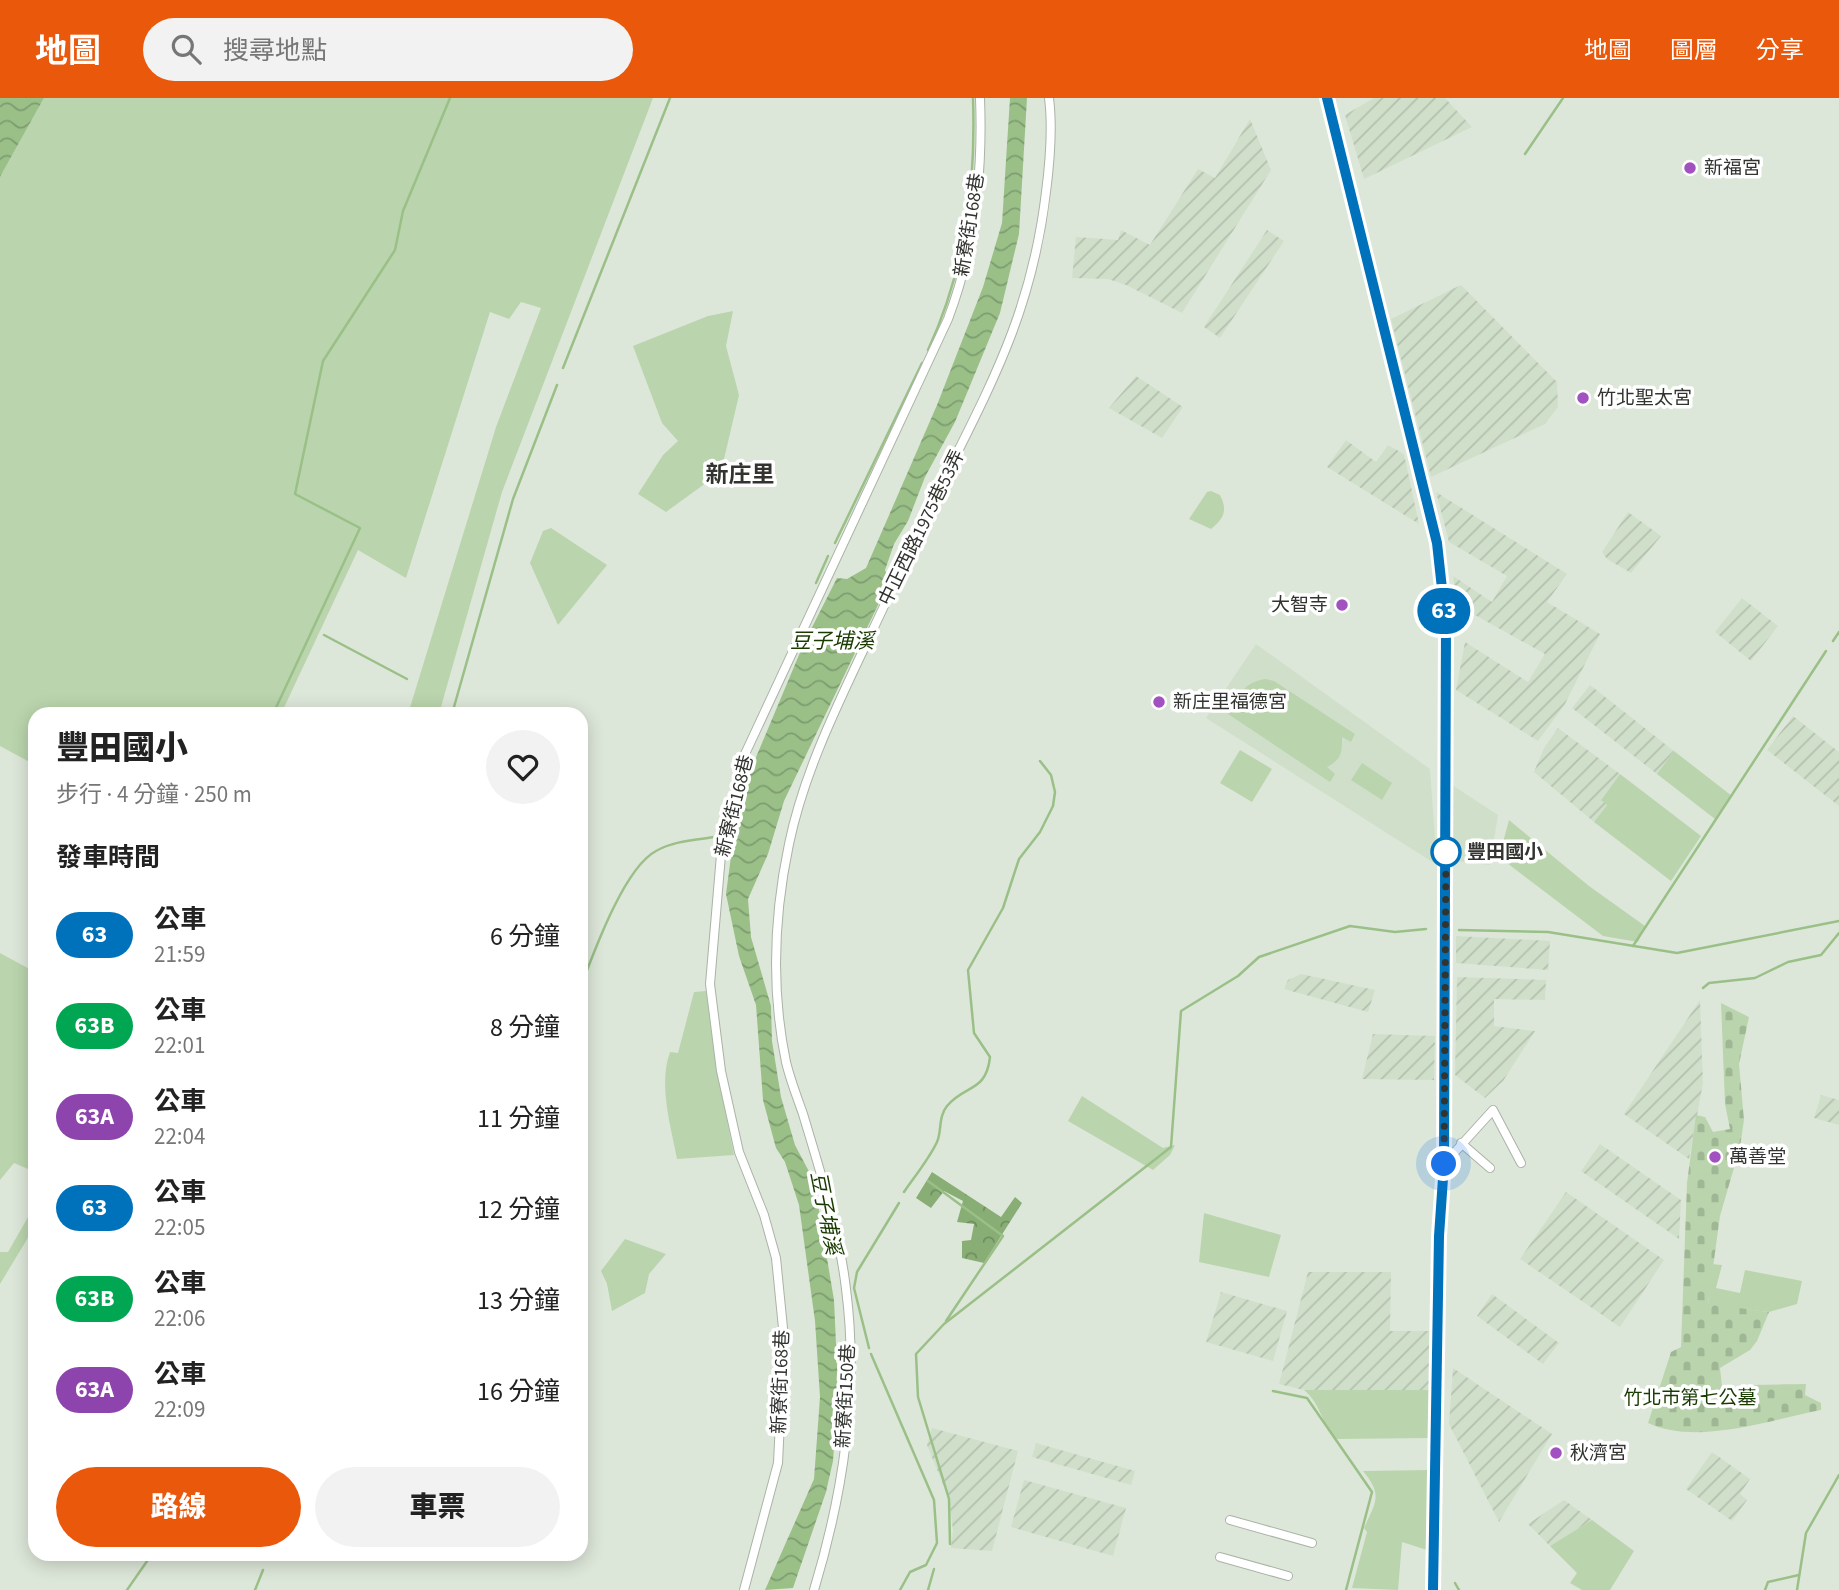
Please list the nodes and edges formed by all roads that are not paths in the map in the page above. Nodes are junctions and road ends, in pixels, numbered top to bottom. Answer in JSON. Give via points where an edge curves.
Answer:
{"nodes":[{"id":1,"x":980,"y":98,"type":"edge"},
{"id":2,"x":1049,"y":98,"type":"edge"},
{"id":3,"x":1327,"y":98,"type":"edge"},
{"id":4,"x":1461,"y":1143,"type":"junction"},
{"id":5,"x":816,"y":1159,"type":"joint"},
{"id":6,"x":1521,"y":1163,"type":"dead end"},
{"id":7,"x":1444,"y":1164,"type":"junction"},
{"id":8,"x":1490,"y":1168,"type":"dead end"},
{"id":9,"x":1230,"y":1520,"type":"dead end"},
{"id":10,"x":1312,"y":1543,"type":"dead end"},
{"id":11,"x":1220,"y":1557,"type":"dead end"},
{"id":12,"x":1288,"y":1576,"type":"dead end"},
{"id":13,"x":744,"y":1590,"type":"edge"},
{"id":14,"x":814,"y":1590,"type":"edge"},
{"id":15,"x":1433,"y":1590,"type":"edge"}],
"edges":[{"from":1,"to":13,"type":"street","name":"新寮街168巷","via":[[979,192],[963,280],[746,754],[722,843],[712,996],[739,1152],[776,1258],[784,1338],[778,1463]]},
{"from":2,"to":5,"type":"street","name":"中正西路1975巷53弄","via":[[1050,158],[1041,232],[1010,345],[830,721],[789,841],[777,918],[778,995],[786,1063]]},
{"from":3,"to":7,"type":"main road","via":[[1437,543],[1446,625]]},
{"from":4,"to":6,"type":"street","via":[[1493,1110]]},
{"from":4,"to":7,"type":"street"},
{"from":4,"to":8,"type":"street"},
{"from":5,"to":14,"type":"street","name":"新寮街150巷","via":[[846,1288],[851,1361],[842,1474]]},
{"from":7,"to":15,"type":"main road"},
{"from":9,"to":10,"type":"street"},
{"from":11,"to":12,"type":"street"}]}
